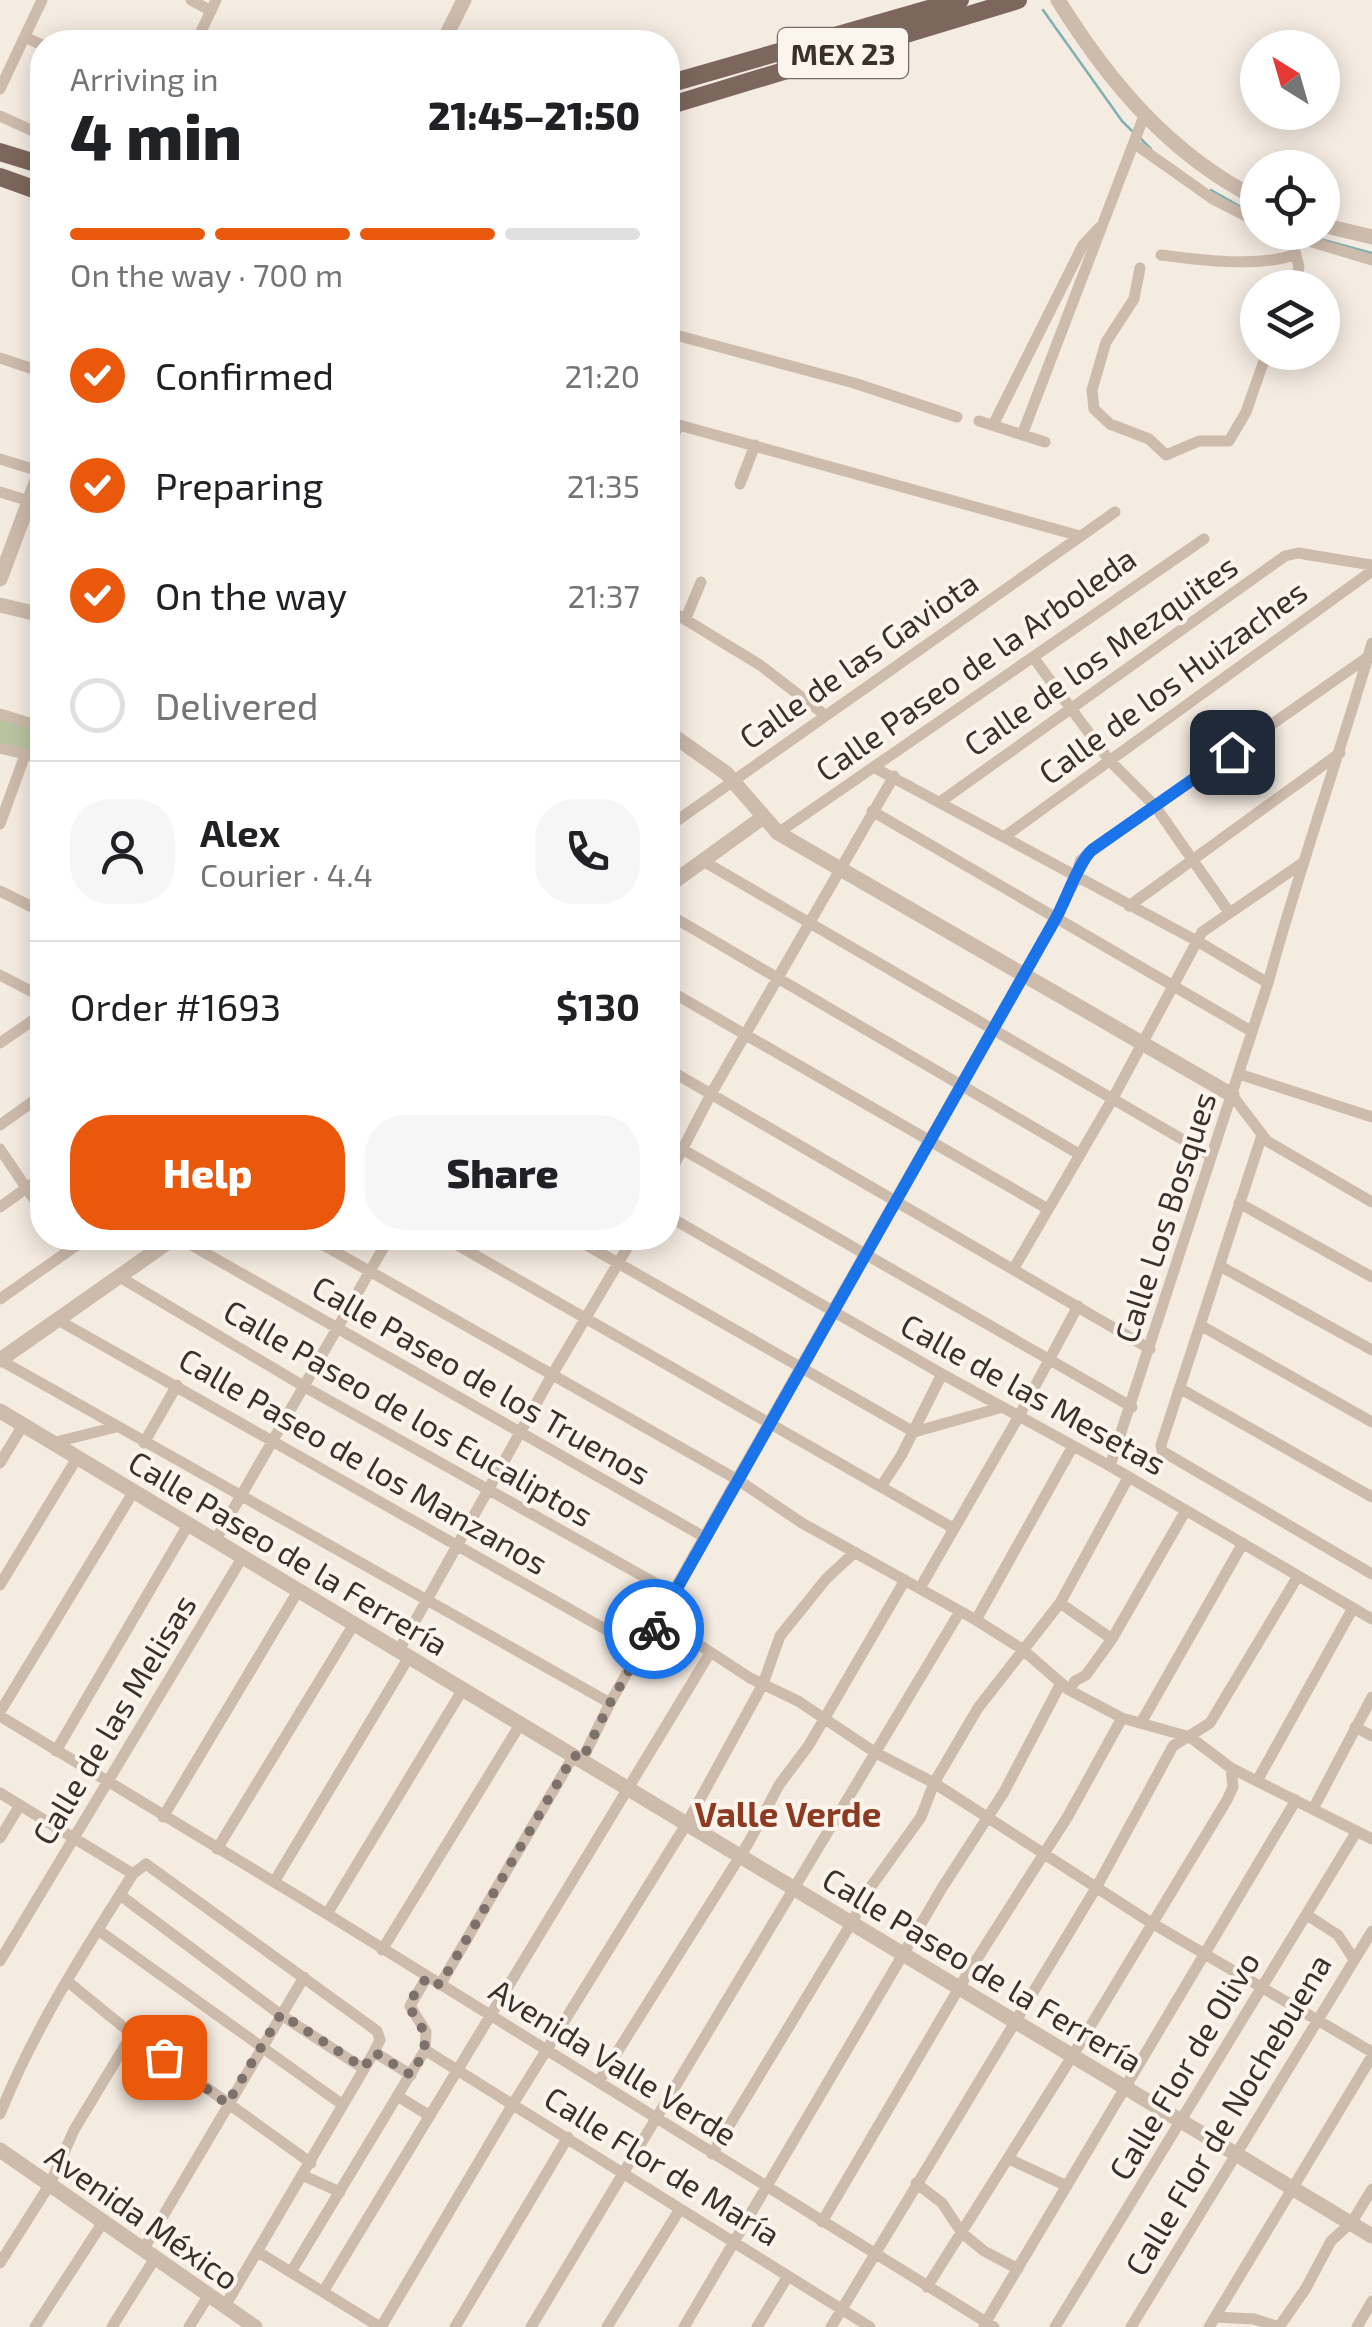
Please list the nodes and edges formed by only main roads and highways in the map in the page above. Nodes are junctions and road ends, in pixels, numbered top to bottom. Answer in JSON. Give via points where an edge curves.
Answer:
{"nodes":[{"id":1,"x":960,"y":0,"type":"edge"},
{"id":2,"x":1018,"y":0,"type":"edge"},
{"id":3,"x":914,"y":15,"type":"edge"},
{"id":4,"x":680,"y":81,"type":"edge"},
{"id":5,"x":680,"y":102,"type":"edge"},
{"id":6,"x":0,"y":152,"type":"edge"},
{"id":7,"x":30,"y":161,"type":"edge"},
{"id":8,"x":0,"y":177,"type":"edge"},
{"id":9,"x":30,"y":188,"type":"edge"}],
"edges":[{"from":1,"to":3,"type":"main road","number":"MEX 23"},
{"from":2,"to":3,"type":"main road","number":"MEX 23"},
{"from":3,"to":4,"type":"main road","number":"MEX 23"},
{"from":3,"to":5,"type":"main road","number":"MEX 23"},
{"from":6,"to":7,"type":"main road"},
{"from":8,"to":9,"type":"main road"}]}
